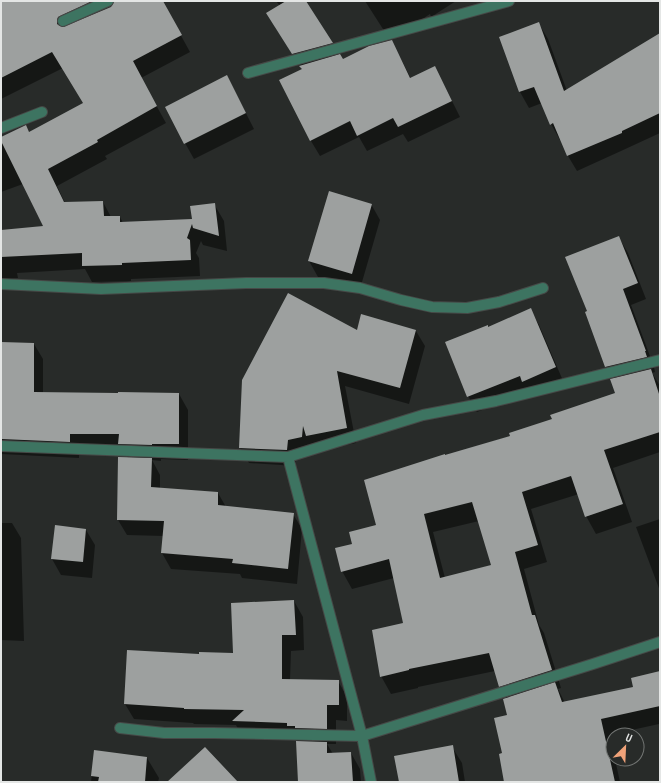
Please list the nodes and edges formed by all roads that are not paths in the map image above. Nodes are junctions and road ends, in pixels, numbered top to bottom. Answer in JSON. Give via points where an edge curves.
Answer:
{"nodes":[{"id":1,"x":108,"y":1,"type":"edge"},
{"id":2,"x":509,"y":1,"type":"edge"},
{"id":3,"x":63,"y":21,"type":"dead end"},
{"id":4,"x":248,"y":73,"type":"dead end"},
{"id":5,"x":42,"y":112,"type":"dead end"},
{"id":6,"x":1,"y":128,"type":"edge"},
{"id":7,"x":1,"y":284,"type":"edge"},
{"id":8,"x":543,"y":288,"type":"dead end"},
{"id":9,"x":660,"y":360,"type":"edge"},
{"id":10,"x":1,"y":446,"type":"edge"},
{"id":11,"x":288,"y":457,"type":"junction"},
{"id":12,"x":660,"y":642,"type":"edge"},
{"id":13,"x":120,"y":728,"type":"dead end"},
{"id":14,"x":362,"y":736,"type":"junction"},
{"id":15,"x":371,"y":782,"type":"edge"}],
"edges":[{"from":1,"to":3,"type":"street"},
{"from":2,"to":4,"type":"street"},
{"from":5,"to":6,"type":"street"},
{"from":7,"to":8,"type":"street","via":[[101,289],[246,283],[324,283],[360,288],[432,307],[467,308],[499,302]]},
{"from":9,"to":11,"type":"street","via":[[496,401],[424,415]]},
{"from":10,"to":11,"type":"street"},
{"from":11,"to":14,"type":"street"},
{"from":12,"to":14,"type":"street"},
{"from":13,"to":14,"type":"street","via":[[164,733]]},
{"from":14,"to":15,"type":"street"}]}
